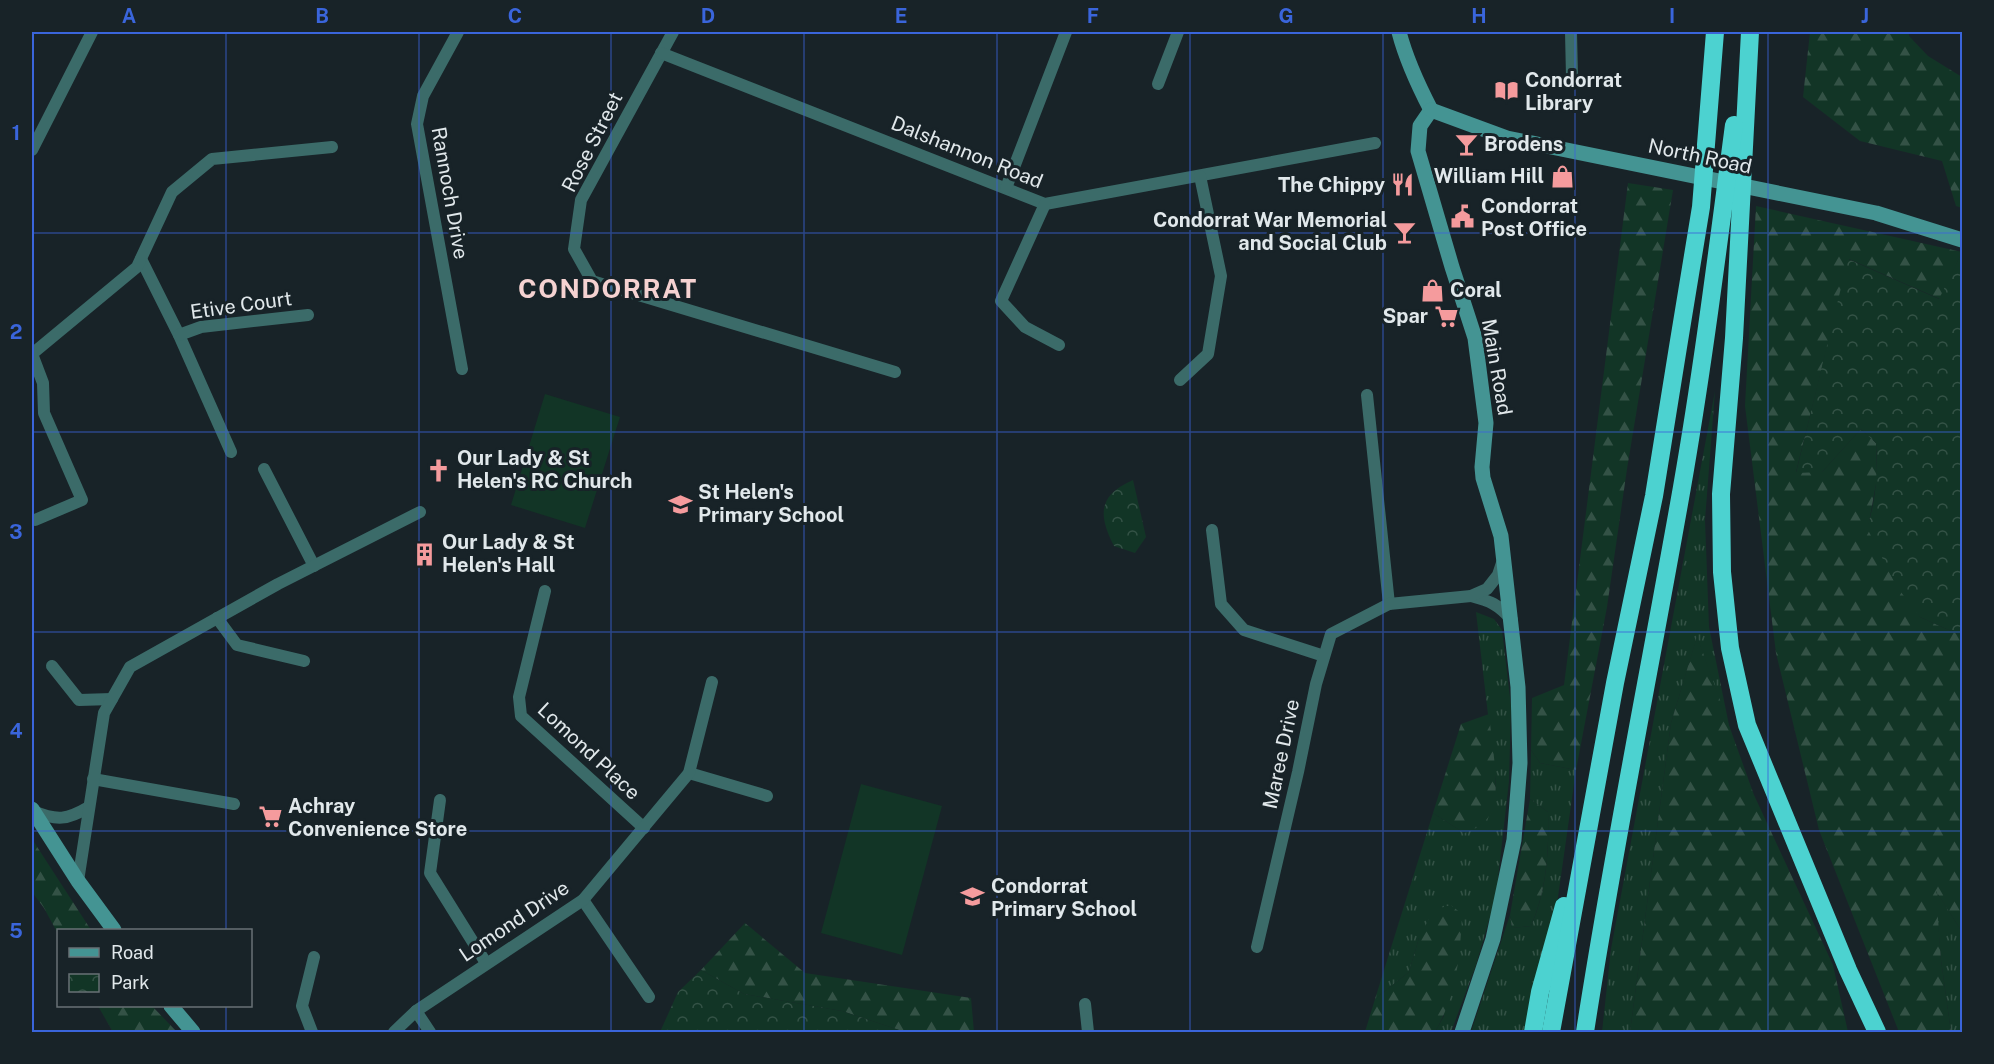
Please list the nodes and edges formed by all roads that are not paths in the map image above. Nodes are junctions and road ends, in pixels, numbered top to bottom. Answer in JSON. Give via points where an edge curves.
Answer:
{"nodes":[{"id":1,"x":92,"y":32,"type":"edge"},
{"id":2,"x":458,"y":32,"type":"edge"},
{"id":3,"x":673,"y":32,"type":"edge"},
{"id":4,"x":1066,"y":32,"type":"edge"},
{"id":5,"x":1178,"y":32,"type":"edge"},
{"id":6,"x":1399,"y":32,"type":"edge"},
{"id":7,"x":1571,"y":32,"type":"edge"},
{"id":8,"x":1715,"y":32,"type":"edge"},
{"id":9,"x":1748,"y":32,"type":"edge"},
{"id":10,"x":661,"y":53,"type":"junction"},
{"id":11,"x":1572,"y":77,"type":"dead end"},
{"id":12,"x":1158,"y":84,"type":"dead end"},
{"id":13,"x":1431,"y":110,"type":"junction"},
{"id":14,"x":1375,"y":143,"type":"dead end"},
{"id":15,"x":332,"y":147,"type":"dead end"},
{"id":16,"x":32,"y":150,"type":"edge"},
{"id":17,"x":1200,"y":176,"type":"junction"},
{"id":18,"x":1006,"y":188,"type":"junction"},
{"id":19,"x":1045,"y":204,"type":"junction"},
{"id":20,"x":1962,"y":240,"type":"edge"},
{"id":21,"x":141,"y":259,"type":"junction"},
{"id":22,"x":308,"y":315,"type":"dead end"},
{"id":23,"x":179,"y":335,"type":"junction"},
{"id":24,"x":1059,"y":345,"type":"dead end"},
{"id":25,"x":32,"y":354,"type":"edge"},
{"id":26,"x":462,"y":369,"type":"dead end"},
{"id":27,"x":895,"y":372,"type":"dead end"},
{"id":28,"x":1180,"y":380,"type":"dead end"},
{"id":29,"x":1367,"y":394,"type":"dead end"},
{"id":30,"x":231,"y":453,"type":"dead end"},
{"id":31,"x":264,"y":469,"type":"dead end"},
{"id":32,"x":420,"y":512,"type":"dead end"},
{"id":33,"x":35,"y":520,"type":"dead end"},
{"id":34,"x":1212,"y":530,"type":"dead end"},
{"id":35,"x":1504,"y":556,"type":"junction"},
{"id":36,"x":314,"y":566,"type":"junction"},
{"id":37,"x":545,"y":591,"type":"dead end"},
{"id":38,"x":1471,"y":596,"type":"junction"},
{"id":39,"x":1389,"y":604,"type":"junction"},
{"id":40,"x":217,"y":618,"type":"junction"},
{"id":41,"x":1512,"y":620,"type":"junction"},
{"id":42,"x":1324,"y":656,"type":"junction"},
{"id":43,"x":304,"y":662,"type":"dead end"},
{"id":44,"x":52,"y":666,"type":"dead end"},
{"id":45,"x":712,"y":682,"type":"dead end"},
{"id":46,"x":112,"y":699,"type":"junction"},
{"id":47,"x":689,"y":773,"type":"junction"},
{"id":48,"x":93,"y":780,"type":"junction"},
{"id":49,"x":1596,"y":792,"type":"junction"},
{"id":50,"x":767,"y":796,"type":"dead end"},
{"id":51,"x":440,"y":800,"type":"dead end"},
{"id":52,"x":234,"y":804,"type":"dead end"},
{"id":53,"x":89,"y":807,"type":"junction"},
{"id":54,"x":32,"y":810,"type":"edge"},
{"id":55,"x":644,"y":828,"type":"junction"},
{"id":56,"x":78,"y":881,"type":"junction"},
{"id":57,"x":583,"y":900,"type":"junction"},
{"id":58,"x":113,"y":929,"type":"edge"},
{"id":59,"x":1257,"y":947,"type":"dead end"},
{"id":60,"x":314,"y":957,"type":"dead end"},
{"id":61,"x":486,"y":963,"type":"junction"},
{"id":62,"x":1848,"y":970,"type":"junction"},
{"id":63,"x":649,"y":997,"type":"dead end"},
{"id":64,"x":1085,"y":1004,"type":"dead end"},
{"id":65,"x":173,"y":1007,"type":"edge"},
{"id":66,"x":417,"y":1011,"type":"junction"},
{"id":67,"x":193,"y":1032,"type":"edge"},
{"id":68,"x":312,"y":1032,"type":"edge"},
{"id":69,"x":394,"y":1032,"type":"edge"},
{"id":70,"x":430,"y":1032,"type":"edge"},
{"id":71,"x":1088,"y":1032,"type":"edge"},
{"id":72,"x":1462,"y":1032,"type":"edge"},
{"id":73,"x":1533,"y":1032,"type":"edge"},
{"id":74,"x":1551,"y":1032,"type":"edge"},
{"id":75,"x":1585,"y":1032,"type":"edge"},
{"id":76,"x":1862,"y":1032,"type":"edge"},
{"id":77,"x":1877,"y":1032,"type":"edge"}],
"edges":[{"from":1,"to":16,"type":"street"},
{"from":2,"to":26,"type":"street","name":"Rannoch Drive","via":[[423,96],[417,124]]},
{"from":3,"to":10,"type":"street","name":"Rose Street"},
{"from":4,"to":18,"type":"street"},
{"from":5,"to":12,"type":"street"},
{"from":6,"to":13,"type":"street"},
{"from":7,"to":11,"type":"street"},
{"from":8,"to":49,"type":"highway","via":[[1701,207],[1654,496]]},
{"from":9,"to":62,"type":"highway","via":[[1734,338],[1721,494],[1722,572],[1729,637],[1747,725]]},
{"from":9,"to":75,"type":"highway","via":[[1705,347]]},
{"from":10,"to":18,"type":"street","name":"Dalshannon Road"},
{"from":10,"to":27,"type":"street","name":"Rose Street","via":[[581,200],[574,249],[592,281]]},
{"from":13,"to":20,"type":"street","name":"North Road","via":[[1507,138],[1876,213]]},
{"from":13,"to":35,"type":"street","name":"Main Road","via":[[1420,126],[1418,151],[1475,338],[1486,423],[1482,467]]},
{"from":14,"to":17,"type":"street","name":"Dalshannon Road"},
{"from":15,"to":21,"type":"street","via":[[212,159],[172,192]]},
{"from":17,"to":19,"type":"street","name":"Dalshannon Road"},
{"from":17,"to":28,"type":"street","via":[[1221,276],[1208,354]]},
{"from":18,"to":19,"type":"street","name":"Dalshannon Road"},
{"from":19,"to":24,"type":"street","via":[[1001,301],[1024,327]]},
{"from":21,"to":23,"type":"street","name":"Etive Court"},
{"from":21,"to":25,"type":"street","via":[[137,267]]},
{"from":22,"to":23,"type":"street","name":"Etive Court","via":[[201,327]]},
{"from":23,"to":30,"type":"street","name":"Etive Court"},
{"from":25,"to":33,"type":"street","via":[[43,383],[44,413],[82,500]]},
{"from":29,"to":39,"type":"street"},
{"from":31,"to":36,"type":"street"},
{"from":32,"to":36,"type":"street"},
{"from":34,"to":42,"type":"street","via":[[1221,604],[1245,630]]},
{"from":35,"to":38,"type":"street","name":"Maree Drive","via":[[1498,575],[1487,589]]},
{"from":35,"to":41,"type":"street","name":"Main Road"},
{"from":36,"to":40,"type":"street"},
{"from":37,"to":55,"type":"street","name":"Lomond Place","via":[[519,697],[521,716]]},
{"from":38,"to":39,"type":"street","name":"Maree Drive"},
{"from":38,"to":41,"type":"street","via":[[1501,608]]},
{"from":39,"to":42,"type":"street","name":"Maree Drive","via":[[1331,634]]},
{"from":40,"to":43,"type":"street","via":[[237,645]]},
{"from":40,"to":46,"type":"street","via":[[130,667]]},
{"from":41,"to":72,"type":"street","name":"Main Road","via":[[1520,763],[1514,840],[1493,939]]},
{"from":42,"to":59,"type":"street","name":"Maree Drive"},
{"from":44,"to":46,"type":"street","via":[[79,700]]},
{"from":45,"to":47,"type":"street","name":"Lomond Drive"},
{"from":46,"to":48,"type":"street","via":[[104,713]]},
{"from":47,"to":50,"type":"street"},
{"from":47,"to":55,"type":"street","name":"Lomond Drive"},
{"from":48,"to":52,"type":"street"},
{"from":48,"to":53,"type":"street"},
{"from":49,"to":73,"type":"highway","via":[[1540,992]]},
{"from":49,"to":74,"type":"highway"},
{"from":51,"to":61,"type":"street","via":[[430,873]]},
{"from":53,"to":54,"type":"street","via":[[59,819]]},
{"from":53,"to":56,"type":"street"},
{"from":54,"to":56,"type":"street"},
{"from":55,"to":57,"type":"street","name":"Lomond Drive"},
{"from":56,"to":58,"type":"street"},
{"from":57,"to":61,"type":"street","name":"Lomond Drive"},
{"from":57,"to":63,"type":"street"},
{"from":60,"to":68,"type":"street","via":[[302,1006]]},
{"from":61,"to":66,"type":"street","name":"Lomond Drive"},
{"from":62,"to":76,"type":"highway"},
{"from":62,"to":77,"type":"highway"},
{"from":64,"to":71,"type":"street"},
{"from":65,"to":67,"type":"street"},
{"from":66,"to":69,"type":"street","name":"Lomond Drive"},
{"from":66,"to":70,"type":"street"}]}
